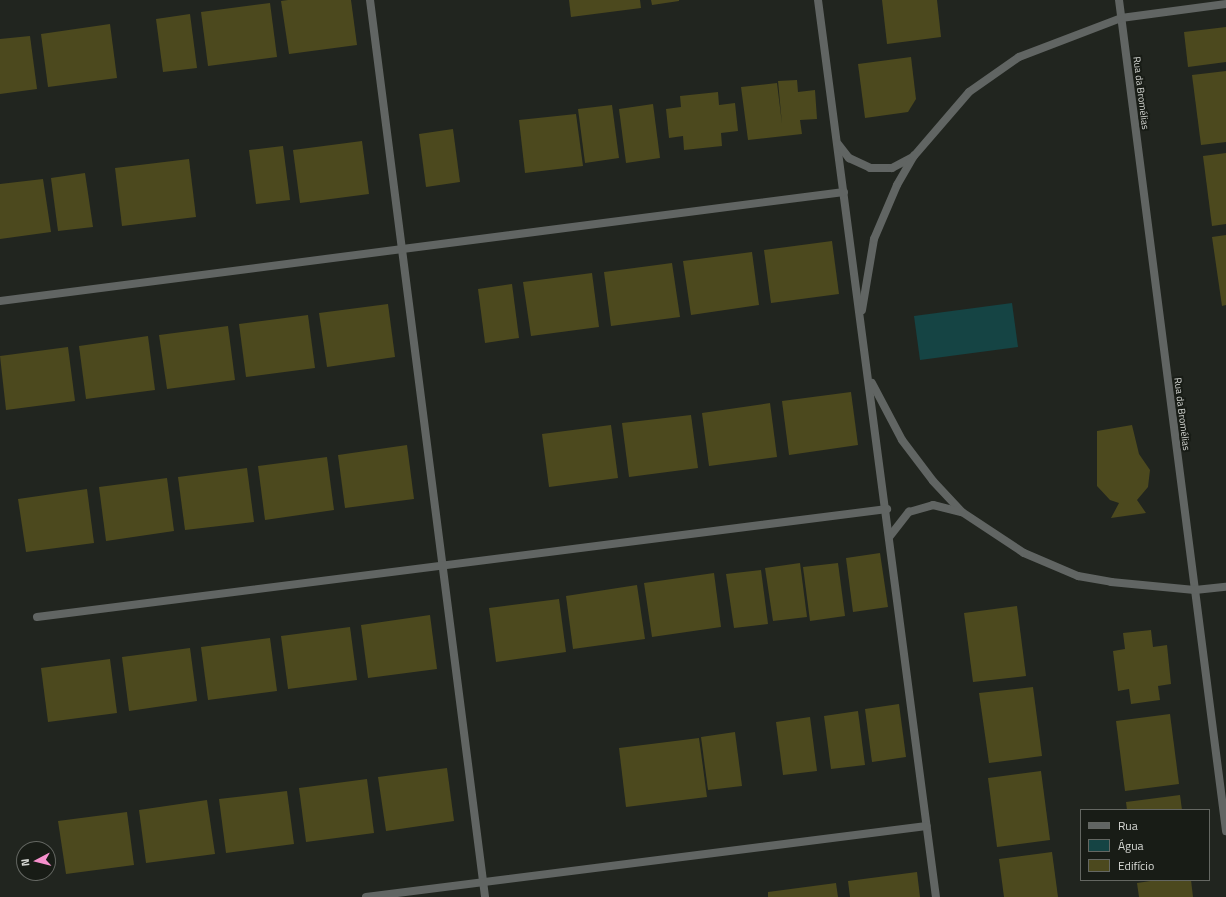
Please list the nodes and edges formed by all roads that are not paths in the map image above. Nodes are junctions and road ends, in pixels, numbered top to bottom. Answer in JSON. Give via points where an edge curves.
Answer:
{"nodes":[{"id":1,"x":370,"y":0,"type":"edge"},
{"id":2,"x":818,"y":0,"type":"edge"},
{"id":3,"x":1119,"y":0,"type":"edge"},
{"id":4,"x":1226,"y":4,"type":"edge"},
{"id":5,"x":1121,"y":18,"type":"junction"},
{"id":6,"x":838,"y":144,"type":"junction"},
{"id":7,"x":914,"y":156,"type":"junction"},
{"id":8,"x":844,"y":192,"type":"junction"},
{"id":9,"x":402,"y":249,"type":"junction"},
{"id":10,"x":0,"y":301,"type":"edge"},
{"id":11,"x":861,"y":319,"type":"junction"},
{"id":12,"x":869,"y":375,"type":"junction"},
{"id":13,"x":887,"y":509,"type":"junction"},
{"id":14,"x":962,"y":512,"type":"junction"},
{"id":15,"x":890,"y":536,"type":"junction"},
{"id":16,"x":443,"y":565,"type":"junction"},
{"id":17,"x":1226,"y":587,"type":"edge"},
{"id":18,"x":1195,"y":590,"type":"junction"},
{"id":19,"x":36,"y":617,"type":"dead end"},
{"id":20,"x":927,"y":826,"type":"junction"},
{"id":21,"x":1226,"y":831,"type":"edge"},
{"id":22,"x":484,"y":882,"type":"junction"},
{"id":23,"x":366,"y":897,"type":"edge"},
{"id":24,"x":486,"y":897,"type":"edge"},
{"id":25,"x":936,"y":897,"type":"edge"}],
"edges":[{"from":1,"to":9,"type":"street"},
{"from":2,"to":6,"type":"street"},
{"from":3,"to":5,"type":"street","name":"Rua da Bromélias"},
{"from":4,"to":5,"type":"street"},
{"from":5,"to":7,"type":"street","via":[[1019,57],[991,74],[969,92]]},
{"from":5,"to":18,"type":"street","name":"Rua da Bromélias"},
{"from":6,"to":7,"type":"street","via":[[849,158],[870,168],[892,168]]},
{"from":6,"to":8,"type":"street"},
{"from":7,"to":11,"type":"street","via":[[897,185],[874,239]]},
{"from":8,"to":9,"type":"street"},
{"from":8,"to":11,"type":"street"},
{"from":9,"to":10,"type":"street"},
{"from":9,"to":16,"type":"street"},
{"from":11,"to":12,"type":"street"},
{"from":12,"to":13,"type":"street"},
{"from":12,"to":14,"type":"street","via":[[902,440]]},
{"from":13,"to":15,"type":"street"},
{"from":13,"to":16,"type":"street"},
{"from":14,"to":15,"type":"street","via":[[933,505],[909,512]]},
{"from":14,"to":18,"type":"street","via":[[1024,553],[1078,576]]},
{"from":15,"to":20,"type":"street"},
{"from":16,"to":19,"type":"street"},
{"from":16,"to":22,"type":"street"},
{"from":17,"to":18,"type":"street"},
{"from":18,"to":21,"type":"street","name":"Rua da Bromélias"},
{"from":20,"to":22,"type":"street"},
{"from":20,"to":25,"type":"street"},
{"from":22,"to":23,"type":"street"},
{"from":22,"to":24,"type":"street"}]}
